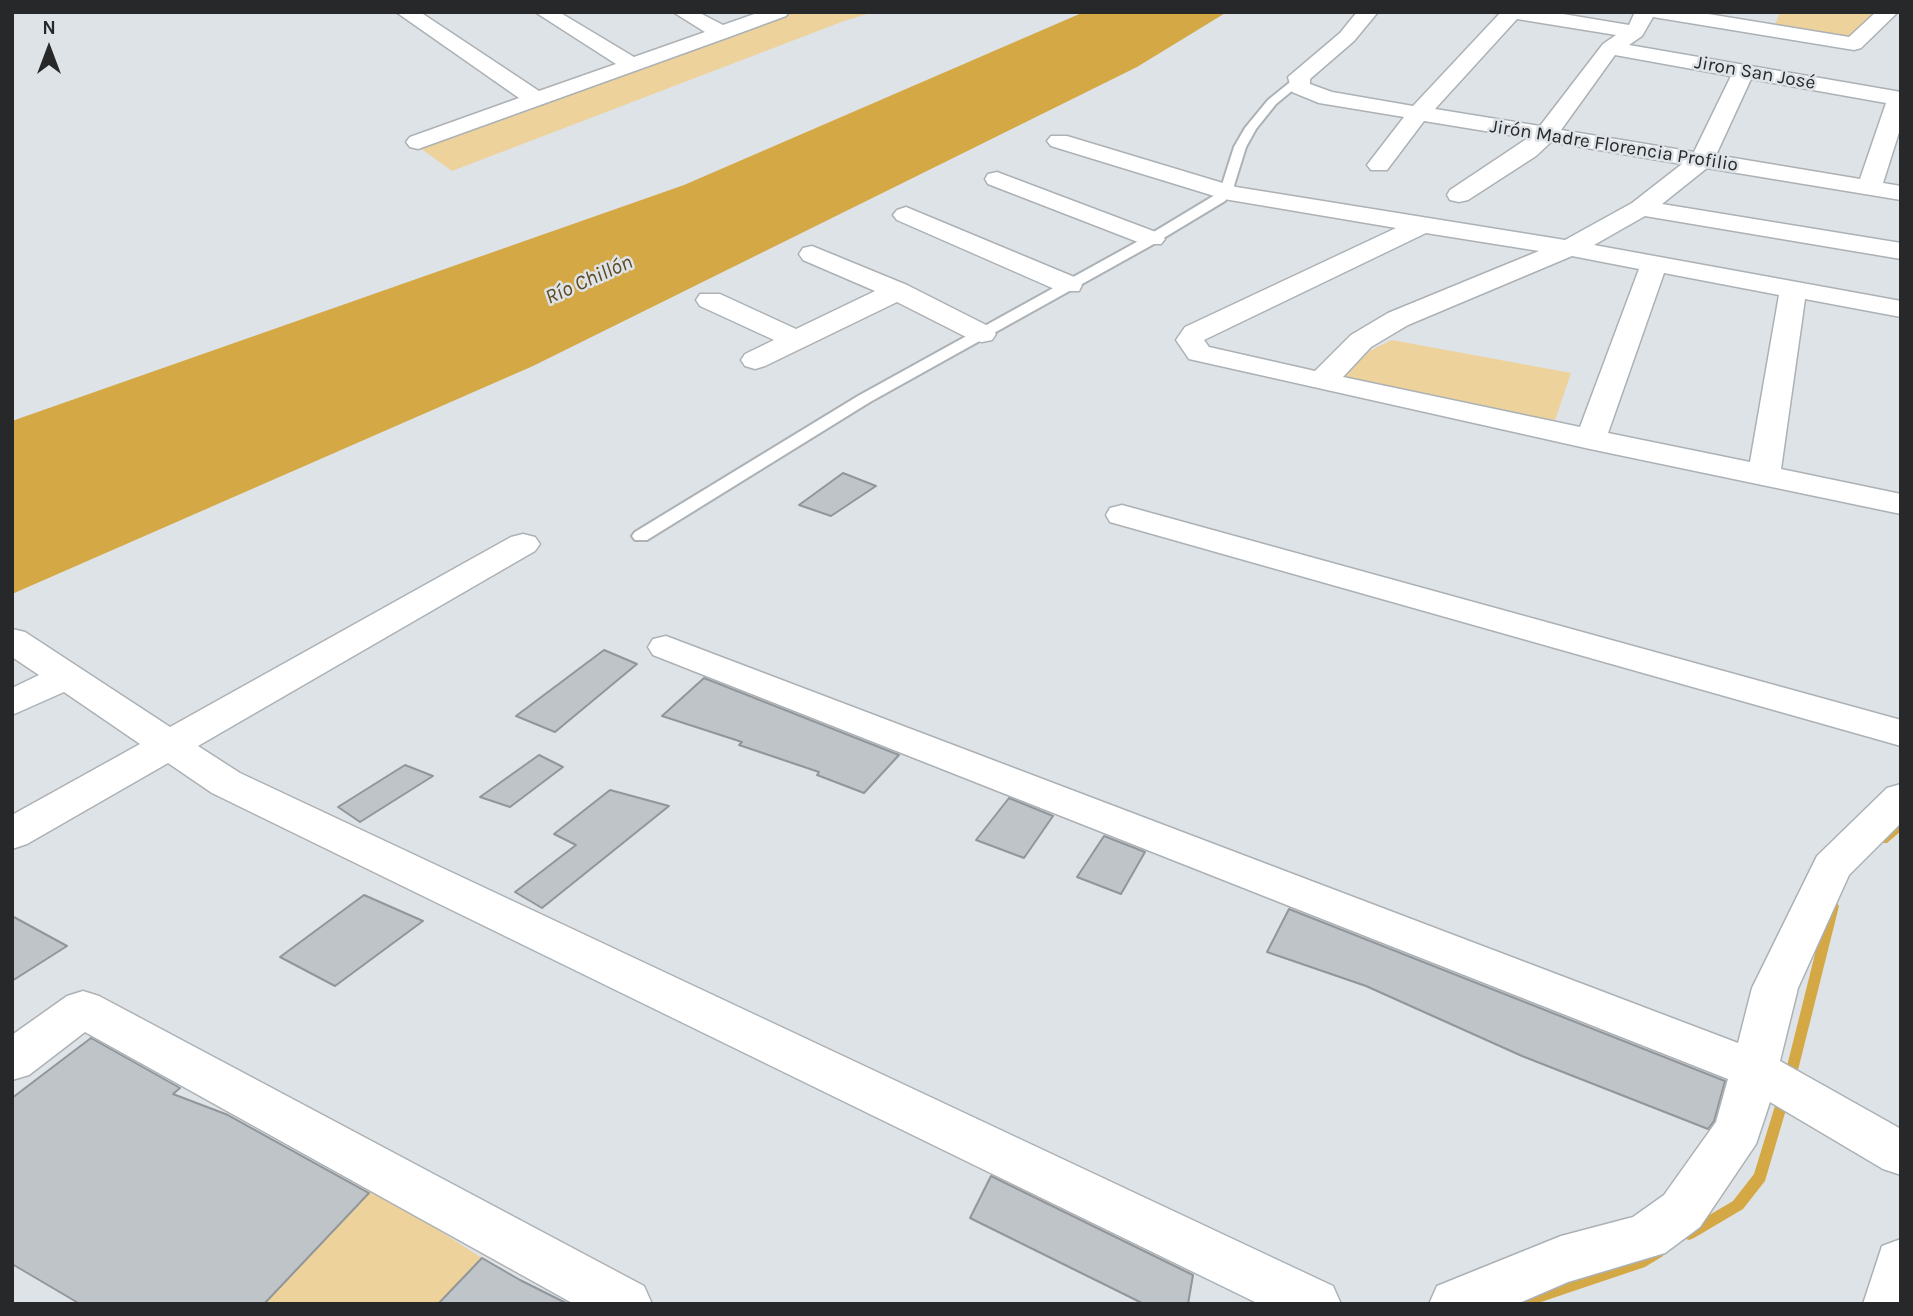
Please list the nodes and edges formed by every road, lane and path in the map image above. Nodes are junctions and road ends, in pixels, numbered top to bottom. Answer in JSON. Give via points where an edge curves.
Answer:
{"nodes":[{"id":1,"x":406,"y":12,"type":"edge"},
{"id":2,"x":545,"y":12,"type":"edge"},
{"id":3,"x":683,"y":12,"type":"edge"},
{"id":4,"x":779,"y":12,"type":"edge"},
{"id":5,"x":1368,"y":12,"type":"edge"},
{"id":6,"x":1512,"y":12,"type":"edge"},
{"id":7,"x":1645,"y":12,"type":"edge"},
{"id":8,"x":1658,"y":12,"type":"edge"},
{"id":9,"x":1888,"y":12,"type":"edge"},
{"id":10,"x":1757,"y":20,"type":"edge"},
{"id":11,"x":1635,"y":32,"type":"junction"},
{"id":12,"x":722,"y":33,"type":"junction"},
{"id":13,"x":1610,"y":48,"type":"junction"},
{"id":14,"x":633,"y":65,"type":"junction"},
{"id":15,"x":1744,"y":71,"type":"junction"},
{"id":16,"x":1298,"y":80,"type":"junction"},
{"id":17,"x":1900,"y":99,"type":"edge"},
{"id":18,"x":537,"y":100,"type":"junction"},
{"id":19,"x":1418,"y":114,"type":"junction"},
{"id":20,"x":1546,"y":134,"type":"junction"},
{"id":21,"x":1059,"y":141,"type":"dead end"},
{"id":22,"x":418,"y":142,"type":"dead end"},
{"id":23,"x":1703,"y":160,"type":"junction"},
{"id":24,"x":1379,"y":165,"type":"dead end"},
{"id":25,"x":997,"y":179,"type":"dead end"},
{"id":26,"x":1869,"y":187,"type":"junction"},
{"id":27,"x":1226,"y":192,"type":"junction"},
{"id":28,"x":1901,"y":193,"type":"edge"},
{"id":29,"x":1459,"y":195,"type":"dead end"},
{"id":30,"x":1641,"y":208,"type":"junction"},
{"id":31,"x":906,"y":215,"type":"dead end"},
{"id":32,"x":1422,"y":225,"type":"junction"},
{"id":33,"x":1152,"y":239,"type":"junction"},
{"id":34,"x":1569,"y":248,"type":"junction"},
{"id":35,"x":1901,"y":251,"type":"edge"},
{"id":36,"x":812,"y":254,"type":"dead end"},
{"id":37,"x":1654,"y":264,"type":"junction"},
{"id":38,"x":1069,"y":285,"type":"junction"},
{"id":39,"x":1793,"y":289,"type":"junction"},
{"id":40,"x":897,"y":291,"type":"junction"},
{"id":41,"x":710,"y":300,"type":"dead end"},
{"id":42,"x":1901,"y":309,"type":"edge"},
{"id":43,"x":982,"y":334,"type":"junction"},
{"id":44,"x":797,"y":340,"type":"junction"},
{"id":45,"x":755,"y":360,"type":"dead end"},
{"id":46,"x":1322,"y":381,"type":"junction"},
{"id":47,"x":1590,"y":440,"type":"junction"},
{"id":48,"x":1764,"y":476,"type":"junction"},
{"id":49,"x":1901,"y":505,"type":"edge"},
{"id":50,"x":1122,"y":515,"type":"dead end"},
{"id":51,"x":641,"y":536,"type":"dead end"},
{"id":52,"x":523,"y":544,"type":"dead end"},
{"id":53,"x":12,"y":640,"type":"edge"},
{"id":54,"x":666,"y":647,"type":"dead end"},
{"id":55,"x":66,"y":676,"type":"junction"},
{"id":56,"x":12,"y":703,"type":"edge"},
{"id":57,"x":1901,"y":733,"type":"edge"},
{"id":58,"x":171,"y":746,"type":"junction"},
{"id":59,"x":1901,"y":798,"type":"edge"},
{"id":60,"x":12,"y":834,"type":"edge"},
{"id":61,"x":12,"y":1061,"type":"edge"},
{"id":62,"x":1754,"y":1069,"type":"junction"},
{"id":63,"x":1901,"y":1154,"type":"edge"},
{"id":64,"x":625,"y":1304,"type":"edge"},
{"id":65,"x":1314,"y":1304,"type":"edge"},
{"id":66,"x":1456,"y":1304,"type":"edge"}],
"edges":[{"from":1,"to":18,"type":"street"},
{"from":2,"to":14,"type":"street"},
{"from":3,"to":12,"type":"street"},
{"from":4,"to":12,"type":"street"},
{"from":5,"to":16,"type":"street"},
{"from":6,"to":11,"type":"street"},
{"from":6,"to":19,"type":"street"},
{"from":7,"to":11,"type":"street"},
{"from":8,"to":10,"type":"street"},
{"from":9,"to":10,"type":"street","via":[[1854,44]]},
{"from":11,"to":13,"type":"street"},
{"from":12,"to":14,"type":"street"},
{"from":13,"to":15,"type":"street","name":"Jiron San José"},
{"from":13,"to":20,"type":"street"},
{"from":14,"to":18,"type":"street"},
{"from":15,"to":17,"type":"street","name":"Jiron San José"},
{"from":15,"to":23,"type":"street"},
{"from":16,"to":19,"type":"street","name":"Jirón Madre Florencia Profilio","via":[[1305,90],[1326,99]]},
{"from":16,"to":27,"type":"lane","via":[[1251,128]]},
{"from":17,"to":26,"type":"street"},
{"from":18,"to":22,"type":"street"},
{"from":19,"to":20,"type":"street","name":"Jirón Madre Florencia Profilio"},
{"from":19,"to":24,"type":"street"},
{"from":20,"to":23,"type":"street","name":"Jirón Madre Florencia Profilio"},
{"from":20,"to":29,"type":"street","via":[[1528,151]]},
{"from":21,"to":27,"type":"street"},
{"from":23,"to":26,"type":"street","name":"Jirón Madre Florencia Profilio"},
{"from":23,"to":30,"type":"street"},
{"from":25,"to":33,"type":"street"},
{"from":26,"to":28,"type":"street","name":"Jirón Madre Florencia Profilio"},
{"from":27,"to":32,"type":"street"},
{"from":27,"to":33,"type":"lane"},
{"from":30,"to":34,"type":"street"},
{"from":30,"to":35,"type":"street"},
{"from":31,"to":38,"type":"street"},
{"from":32,"to":34,"type":"street"},
{"from":32,"to":46,"type":"street","via":[[1195,333],[1190,340],[1199,353]]},
{"from":33,"to":38,"type":"lane"},
{"from":34,"to":37,"type":"street"},
{"from":34,"to":46,"type":"street","via":[[1398,319],[1361,341]]},
{"from":36,"to":40,"type":"street"},
{"from":37,"to":39,"type":"street"},
{"from":37,"to":47,"type":"street"},
{"from":38,"to":43,"type":"lane"},
{"from":39,"to":42,"type":"street"},
{"from":39,"to":48,"type":"street"},
{"from":40,"to":43,"type":"street"},
{"from":40,"to":44,"type":"street"},
{"from":41,"to":44,"type":"street"},
{"from":43,"to":51,"type":"lane","via":[[864,399]]},
{"from":44,"to":45,"type":"street"},
{"from":46,"to":47,"type":"street"},
{"from":47,"to":48,"type":"street"},
{"from":48,"to":49,"type":"street"},
{"from":50,"to":57,"type":"street"},
{"from":52,"to":58,"type":"street"},
{"from":53,"to":55,"type":"street"},
{"from":54,"to":62,"type":"street"},
{"from":55,"to":56,"type":"street"},
{"from":55,"to":58,"type":"street"},
{"from":58,"to":60,"type":"street"},
{"from":58,"to":65,"type":"street","via":[[226,783]]},
{"from":59,"to":62,"type":"street","via":[[1832,867],[1774,988]]},
{"from":61,"to":64,"type":"street","via":[[83,1009]]},
{"from":62,"to":63,"type":"street"},
{"from":62,"to":66,"type":"street","via":[[1739,1129],[1682,1211],[1647,1237],[1561,1260]]}]}
